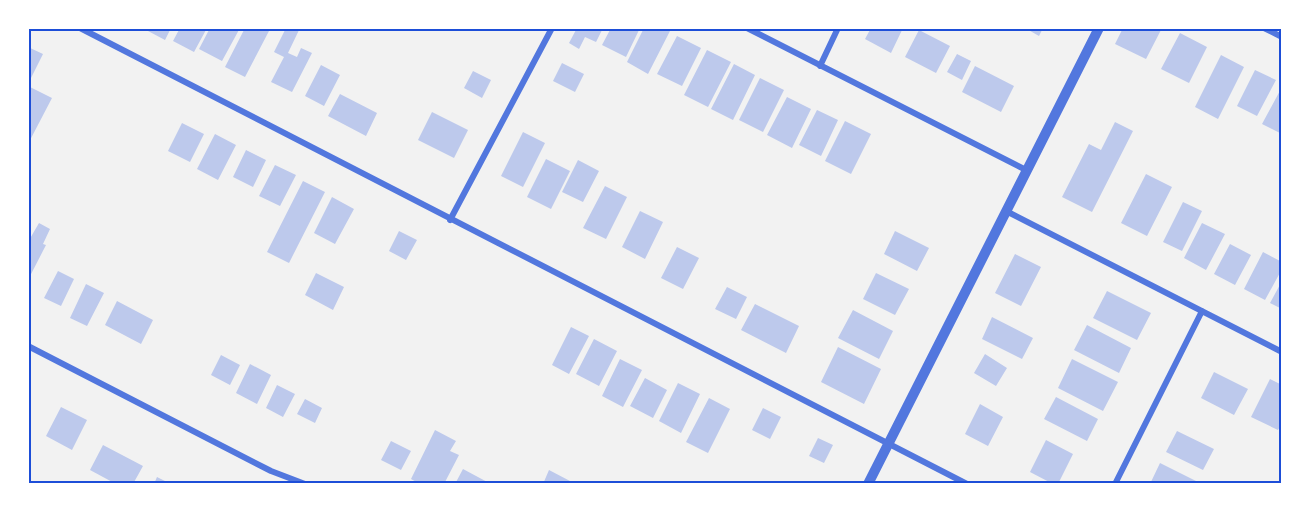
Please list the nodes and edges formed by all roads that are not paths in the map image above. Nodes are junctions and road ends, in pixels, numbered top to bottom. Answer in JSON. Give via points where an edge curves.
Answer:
{"nodes":[{"id":1,"x":80,"y":28,"type":"edge"},
{"id":2,"x":552,"y":28,"type":"edge"},
{"id":3,"x":747,"y":28,"type":"edge"},
{"id":4,"x":838,"y":28,"type":"edge"},
{"id":5,"x":1099,"y":28,"type":"edge"},
{"id":6,"x":1264,"y":28,"type":"edge"},
{"id":7,"x":1281,"y":37,"type":"edge"},
{"id":8,"x":820,"y":66,"type":"junction"},
{"id":9,"x":1026,"y":170,"type":"junction"},
{"id":10,"x":1006,"y":211,"type":"junction"},
{"id":11,"x":450,"y":220,"type":"junction"},
{"id":12,"x":1202,"y":310,"type":"junction"},
{"id":13,"x":28,"y":346,"type":"edge"},
{"id":14,"x":1281,"y":352,"type":"edge"},
{"id":15,"x":888,"y":443,"type":"junction"},
{"id":16,"x":305,"y":483,"type":"edge"},
{"id":17,"x":868,"y":483,"type":"edge"},
{"id":18,"x":967,"y":483,"type":"edge"},
{"id":19,"x":1115,"y":483,"type":"edge"}],
"edges":[{"from":1,"to":11,"type":"street"},
{"from":2,"to":11,"type":"street"},
{"from":3,"to":8,"type":"street"},
{"from":4,"to":8,"type":"street"},
{"from":5,"to":9,"type":"street"},
{"from":6,"to":7,"type":"street"},
{"from":8,"to":9,"type":"street"},
{"from":9,"to":10,"type":"street"},
{"from":10,"to":12,"type":"street"},
{"from":10,"to":15,"type":"street"},
{"from":11,"to":15,"type":"street"},
{"from":12,"to":14,"type":"street"},
{"from":12,"to":19,"type":"street"},
{"from":13,"to":16,"type":"street","via":[[271,471]]},
{"from":15,"to":17,"type":"street"},
{"from":15,"to":18,"type":"street"}]}
